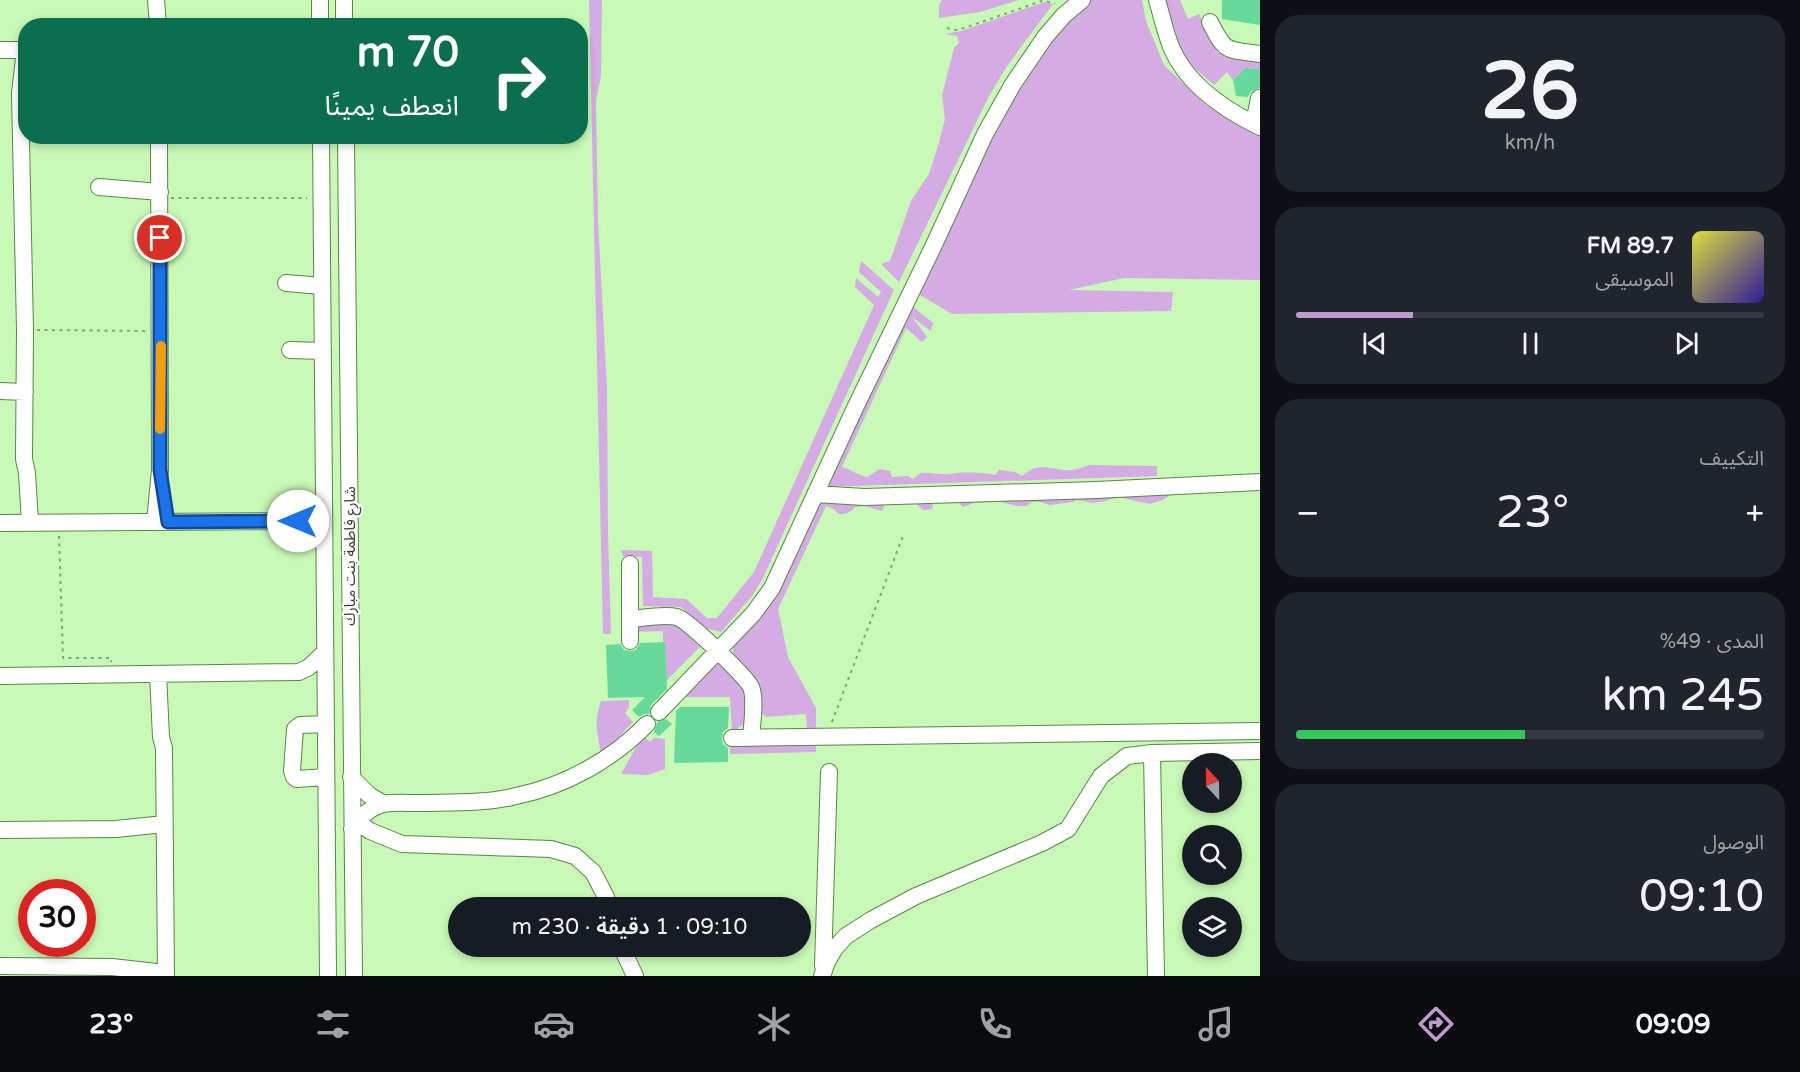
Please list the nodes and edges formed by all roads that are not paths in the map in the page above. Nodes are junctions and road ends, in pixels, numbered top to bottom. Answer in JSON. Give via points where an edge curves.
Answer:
{"nodes":[{"id":1,"x":156,"y":0,"type":"edge"},
{"id":2,"x":320,"y":0,"type":"edge"},
{"id":3,"x":344,"y":0,"type":"edge"},
{"id":4,"x":1082,"y":0,"type":"edge"},
{"id":5,"x":1157,"y":0,"type":"edge"},
{"id":6,"x":157,"y":18,"type":"edge"},
{"id":7,"x":320,"y":18,"type":"edge"},
{"id":8,"x":344,"y":18,"type":"edge"},
{"id":9,"x":1210,"y":22,"type":"dead end"},
{"id":10,"x":16,"y":50,"type":"edge"},
{"id":11,"x":1260,"y":54,"type":"edge"},
{"id":12,"x":18,"y":72,"type":"edge"},
{"id":13,"x":1259,"y":98,"type":"edge"},
{"id":14,"x":1257,"y":126,"type":"edge"},
{"id":15,"x":21,"y":144,"type":"edge"},
{"id":16,"x":159,"y":144,"type":"edge"},
{"id":17,"x":321,"y":144,"type":"edge"},
{"id":18,"x":346,"y":144,"type":"edge"},
{"id":19,"x":99,"y":188,"type":"dead end"},
{"id":20,"x":160,"y":192,"type":"junction"},
{"id":21,"x":286,"y":284,"type":"dead end"},
{"id":22,"x":322,"y":286,"type":"junction"},
{"id":23,"x":290,"y":351,"type":"dead end"},
{"id":24,"x":323,"y":351,"type":"junction"},
{"id":25,"x":0,"y":383,"type":"edge"},
{"id":26,"x":25,"y":387,"type":"junction"},
{"id":27,"x":0,"y":391,"type":"edge"},
{"id":28,"x":1260,"y":482,"type":"edge"},
{"id":29,"x":815,"y":494,"type":"junction"},
{"id":30,"x":324,"y":498,"type":"junction"},
{"id":31,"x":298,"y":521,"type":"junction"},
{"id":32,"x":161,"y":522,"type":"junction"},
{"id":33,"x":24,"y":523,"type":"junction"},
{"id":34,"x":0,"y":524,"type":"edge"},
{"id":35,"x":324,"y":545,"type":"junction"},
{"id":36,"x":630,"y":564,"type":"dead end"},
{"id":37,"x":630,"y":619,"type":"junction"},
{"id":38,"x":630,"y":641,"type":"dead end"},
{"id":39,"x":325,"y":652,"type":"junction"},
{"id":40,"x":717,"y":652,"type":"junction"},
{"id":41,"x":299,"y":672,"type":"junction"},
{"id":42,"x":164,"y":674,"type":"junction"},
{"id":43,"x":0,"y":676,"type":"edge"},
{"id":44,"x":326,"y":693,"type":"junction"},
{"id":45,"x":326,"y":724,"type":"junction"},
{"id":46,"x":1260,"y":731,"type":"edge"},
{"id":47,"x":732,"y":738,"type":"dead end"},
{"id":48,"x":751,"y":738,"type":"junction"},
{"id":49,"x":1260,"y":751,"type":"edge"},
{"id":50,"x":1152,"y":753,"type":"junction"},
{"id":51,"x":829,"y":772,"type":"dead end"},
{"id":52,"x":326,"y":777,"type":"junction"},
{"id":53,"x":351,"y":777,"type":"junction"},
{"id":54,"x":384,"y":804,"type":"junction"},
{"id":55,"x":355,"y":825,"type":"junction"},
{"id":56,"x":164,"y":829,"type":"junction"},
{"id":57,"x":0,"y":830,"type":"edge"},
{"id":58,"x":606,"y":897,"type":"edge"},
{"id":59,"x":626,"y":957,"type":"edge"},
{"id":60,"x":0,"y":966,"type":"edge"},
{"id":61,"x":165,"y":970,"type":"edge"},
{"id":62,"x":28,"y":971,"type":"edge"},
{"id":63,"x":328,"y":976,"type":"edge"},
{"id":64,"x":354,"y":976,"type":"edge"},
{"id":65,"x":634,"y":976,"type":"edge"},
{"id":66,"x":822,"y":976,"type":"edge"},
{"id":67,"x":1156,"y":976,"type":"edge"}],
"edges":[{"from":1,"to":6,"type":"street"},
{"from":2,"to":7,"type":"street"},
{"from":3,"to":8,"type":"street"},
{"from":4,"to":29,"type":"street","via":[[1028,60],[985,134]]},
{"from":5,"to":14,"type":"street","via":[[1170,44],[1186,73],[1209,96]]},
{"from":9,"to":11,"type":"street","via":[[1225,48]]},
{"from":10,"to":12,"type":"street"},
{"from":13,"to":14,"type":"street"},
{"from":15,"to":26,"type":"street"},
{"from":16,"to":20,"type":"street"},
{"from":17,"to":22,"type":"street","name":"شارع فاطمة بنت مبارك"},
{"from":18,"to":53,"type":"street","name":"شارع فاطمة بنت مبارك"},
{"from":19,"to":20,"type":"street"},
{"from":20,"to":32,"type":"street"},
{"from":21,"to":22,"type":"street"},
{"from":22,"to":24,"type":"street","name":"شارع فاطمة بنت مبارك"},
{"from":23,"to":24,"type":"street"},
{"from":24,"to":30,"type":"street","name":"شارع فاطمة بنت مبارك"},
{"from":25,"to":26,"type":"street"},
{"from":26,"to":27,"type":"street"},
{"from":26,"to":33,"type":"street","via":[[21,472]]},
{"from":28,"to":29,"type":"street","via":[[864,497]]},
{"from":29,"to":40,"type":"street","via":[[772,588],[753,615]]},
{"from":30,"to":31,"type":"street"},
{"from":30,"to":35,"type":"street","name":"شارع فاطمة بنت مبارك"},
{"from":31,"to":32,"type":"street"},
{"from":31,"to":35,"type":"street"},
{"from":32,"to":33,"type":"street"},
{"from":33,"to":34,"type":"street"},
{"from":35,"to":39,"type":"street","name":"شارع فاطمة بنت مبارك"},
{"from":36,"to":37,"type":"street"},
{"from":37,"to":38,"type":"street"},
{"from":37,"to":40,"type":"street","via":[[678,617]]},
{"from":39,"to":41,"type":"street"},
{"from":39,"to":44,"type":"street","name":"شارع فاطمة بنت مبارك"},
{"from":40,"to":48,"type":"street","via":[[752,690]]},
{"from":40,"to":54,"type":"street","via":[[637,734],[607,758],[574,776],[513,797]]},
{"from":41,"to":42,"type":"street"},
{"from":41,"to":44,"type":"street"},
{"from":42,"to":43,"type":"street"},
{"from":42,"to":56,"type":"street"},
{"from":44,"to":45,"type":"street","name":"شارع فاطمة بنت مبارك"},
{"from":45,"to":52,"type":"street","name":"شارع فاطمة بنت مبارك"},
{"from":45,"to":52,"type":"street","via":[[300,725],[295,729],[292,771],[297,779]]},
{"from":46,"to":48,"type":"street"},
{"from":47,"to":48,"type":"street"},
{"from":49,"to":50,"type":"street"},
{"from":50,"to":66,"type":"street","via":[[1127,756],[1101,776],[1068,829],[916,896],[858,927],[835,948]]},
{"from":50,"to":67,"type":"street"},
{"from":51,"to":66,"type":"street"},
{"from":52,"to":63,"type":"street","name":"شارع فاطمة بنت مبارك"},
{"from":53,"to":54,"type":"street"},
{"from":53,"to":55,"type":"street","name":"شارع فاطمة بنت مبارك"},
{"from":54,"to":55,"type":"street","via":[[369,810]]},
{"from":55,"to":58,"type":"street","via":[[402,844],[550,849],[575,856],[593,872]]},
{"from":55,"to":64,"type":"street","name":"شارع فاطمة بنت مبارك"},
{"from":56,"to":57,"type":"street"},
{"from":56,"to":61,"type":"street"},
{"from":59,"to":65,"type":"street"},
{"from":60,"to":62,"type":"street"},
{"from":61,"to":62,"type":"street","via":[[112,967]]}]}
